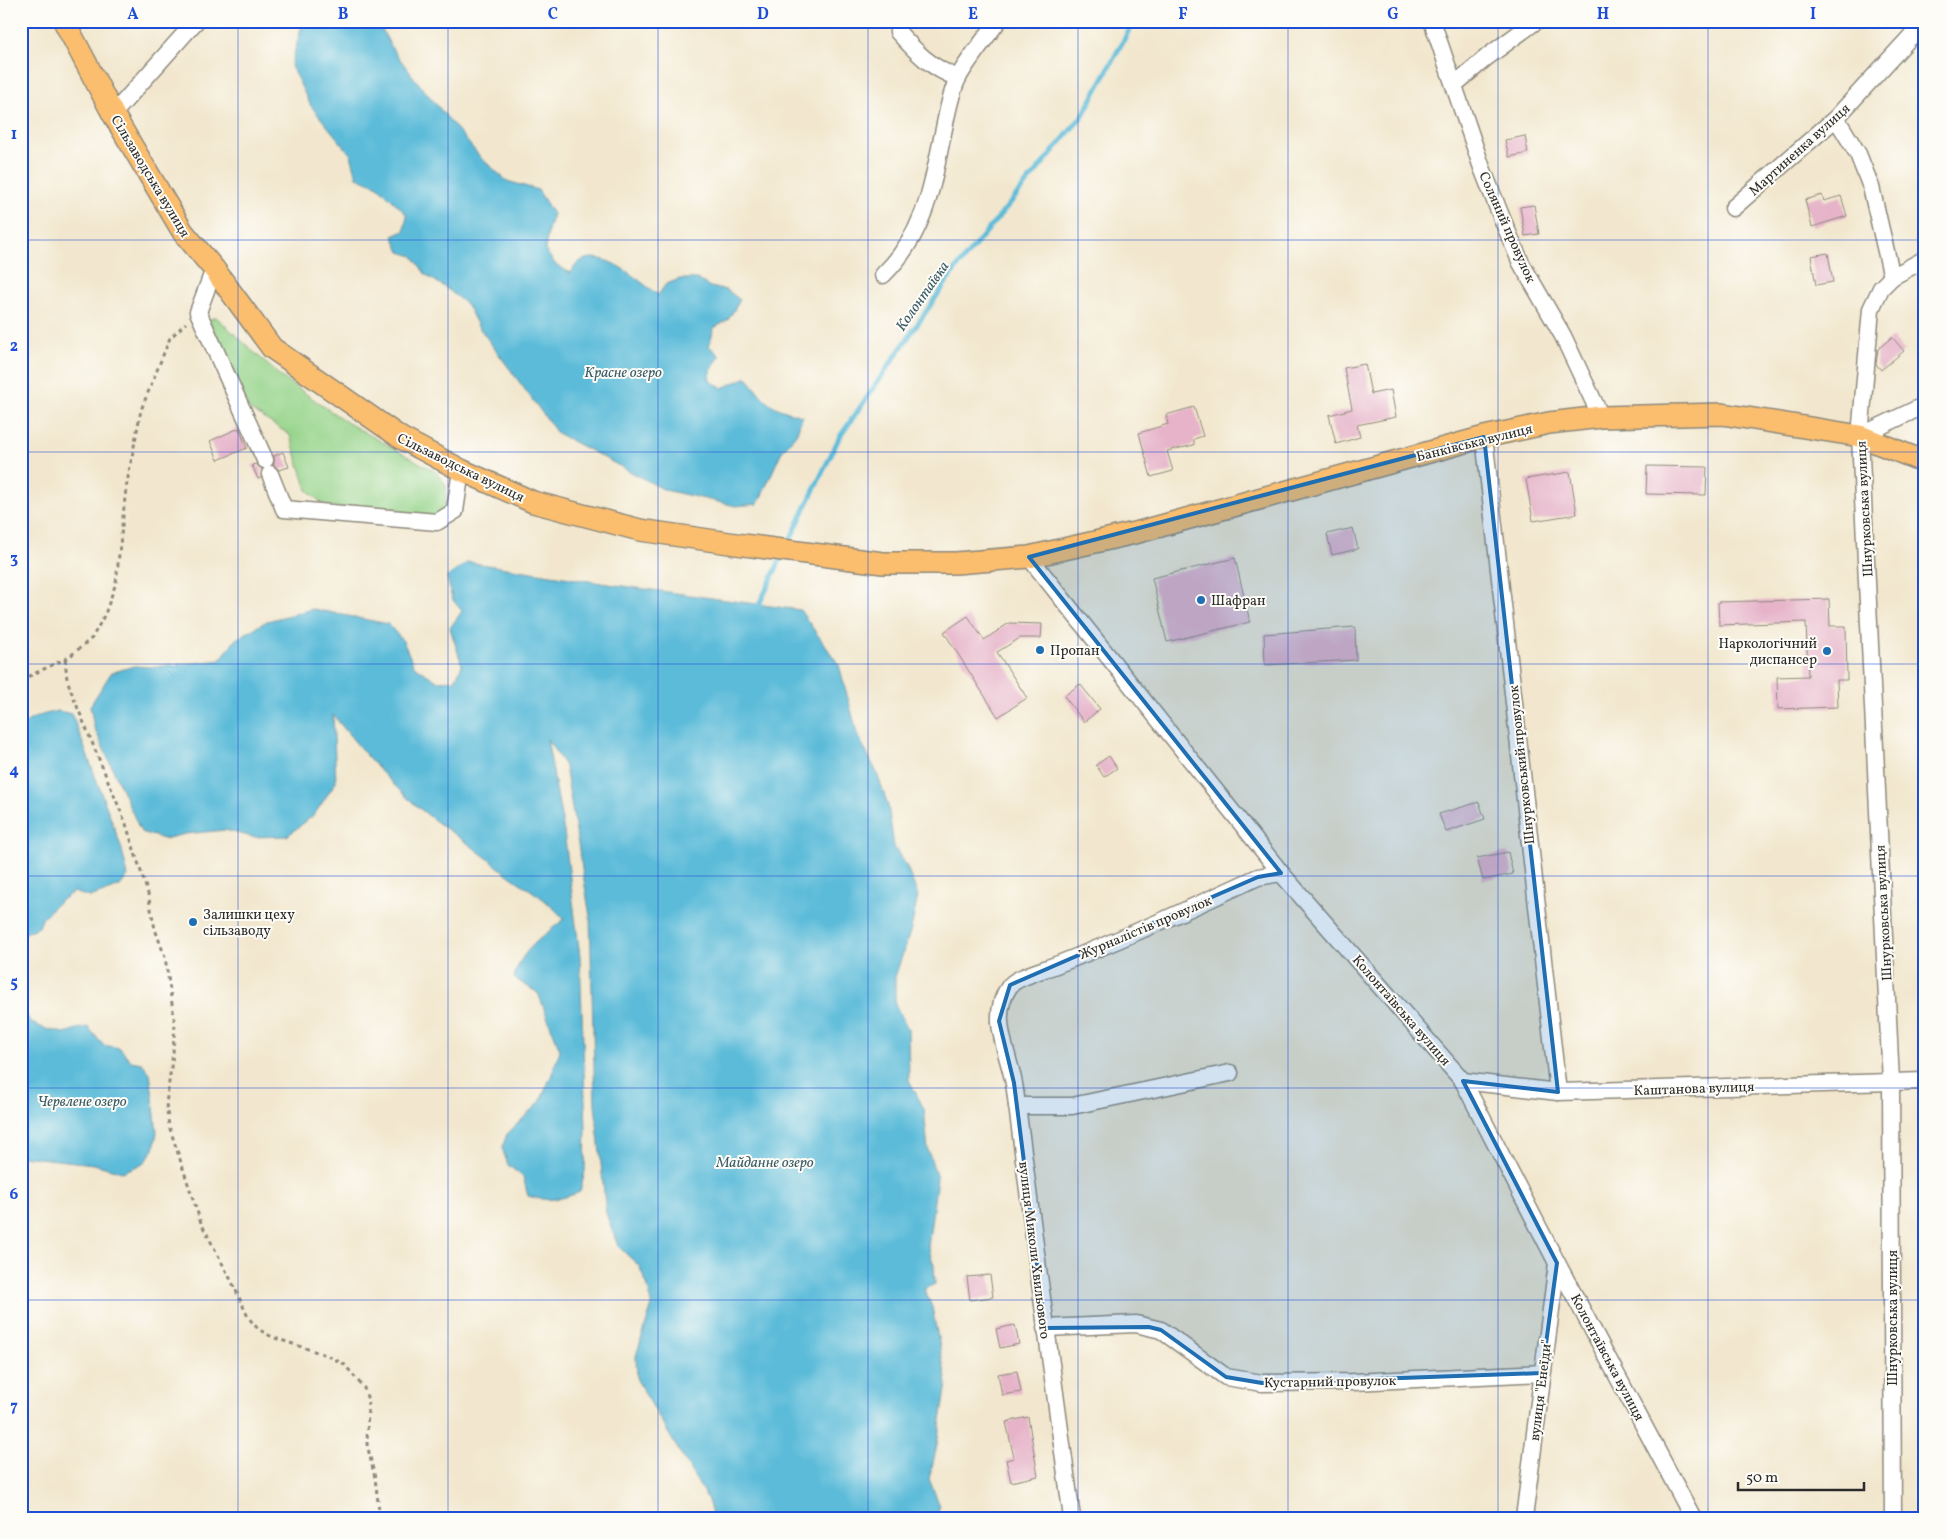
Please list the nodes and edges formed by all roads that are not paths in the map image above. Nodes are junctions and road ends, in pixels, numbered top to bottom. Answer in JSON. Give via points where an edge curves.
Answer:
{"nodes":[{"id":1,"x":64,"y":21,"type":"edge"},
{"id":2,"x":196,"y":21,"type":"edge"},
{"id":3,"x":885,"y":21,"type":"edge"},
{"id":4,"x":998,"y":21,"type":"edge"},
{"id":5,"x":1432,"y":21,"type":"edge"},
{"id":6,"x":1536,"y":21,"type":"edge"},
{"id":7,"x":1925,"y":21,"type":"edge"},
{"id":8,"x":898,"y":27,"type":"edge"},
{"id":9,"x":958,"y":78,"type":"junction"},
{"id":10,"x":1454,"y":86,"type":"junction"},
{"id":11,"x":113,"y":114,"type":"junction"},
{"id":12,"x":1836,"y":118,"type":"junction"},
{"id":13,"x":1733,"y":208,"type":"dead end"},
{"id":14,"x":1925,"y":259,"type":"edge"},
{"id":15,"x":214,"y":270,"type":"junction"},
{"id":16,"x":883,"y":274,"type":"dead end"},
{"id":17,"x":1892,"y":276,"type":"junction"},
{"id":18,"x":1925,"y":405,"type":"edge"},
{"id":19,"x":1601,"y":417,"type":"junction"},
{"id":20,"x":1860,"y":436,"type":"junction"},
{"id":21,"x":1484,"y":438,"type":"junction"},
{"id":22,"x":1925,"y":462,"type":"edge"},
{"id":23,"x":461,"y":470,"type":"junction"},
{"id":24,"x":1029,"y":558,"type":"junction"},
{"id":25,"x":1281,"y":873,"type":"junction"},
{"id":26,"x":1010,"y":986,"type":"joint"},
{"id":27,"x":1230,"y":1073,"type":"dead end"},
{"id":28,"x":1463,"y":1081,"type":"junction"},
{"id":29,"x":1925,"y":1081,"type":"edge"},
{"id":30,"x":1891,"y":1082,"type":"junction"},
{"id":31,"x":1558,"y":1092,"type":"junction"},
{"id":32,"x":1017,"y":1106,"type":"junction"},
{"id":33,"x":1558,"y":1263,"type":"junction"},
{"id":34,"x":1045,"y":1328,"type":"junction"},
{"id":35,"x":1542,"y":1373,"type":"junction"},
{"id":36,"x":1072,"y":1518,"type":"edge"},
{"id":37,"x":1524,"y":1518,"type":"edge"},
{"id":38,"x":1693,"y":1518,"type":"edge"},
{"id":39,"x":1893,"y":1518,"type":"edge"}],
"edges":[{"from":1,"to":11,"type":"main road","name":"Сільзаводська вулиця"},
{"from":2,"to":11,"type":"street"},
{"from":3,"to":8,"type":"street"},
{"from":4,"to":9,"type":"street"},
{"from":5,"to":10,"type":"street","name":"Соляний провулок"},
{"from":6,"to":10,"type":"street","via":[[1486,57]]},
{"from":7,"to":12,"type":"street","name":"Мартиненка вулиця"},
{"from":8,"to":9,"type":"street","via":[[928,63]]},
{"from":9,"to":16,"type":"street","via":[[947,112],[930,199],[905,249]]},
{"from":10,"to":19,"type":"street","name":"Соляний провулок","via":[[1482,168],[1521,263],[1563,336]]},
{"from":11,"to":15,"type":"main road","name":"Сільзаводська вулиця","via":[[183,232]]},
{"from":12,"to":13,"type":"street","name":"Мартиненка вулиця"},
{"from":12,"to":17,"type":"street","via":[[1858,154],[1871,187]]},
{"from":14,"to":17,"type":"street"},
{"from":15,"to":23,"type":"main road","name":"Сільзаводська вулиця","via":[[272,348],[401,438]]},
{"from":15,"to":23,"type":"street","via":[[198,312],[284,509],[437,522],[455,511]]},
{"from":17,"to":20,"type":"street","name":"Шнурковська вулиця","via":[[1881,288],[1871,309]]},
{"from":18,"to":20,"type":"street"},
{"from":19,"to":20,"type":"main road","name":"Банківська вулиця","via":[[1722,414]]},
{"from":19,"to":21,"type":"main road","name":"Банківська вулиця","via":[[1549,423]]},
{"from":20,"to":22,"type":"main road","name":"Банківська вулиця"},
{"from":20,"to":30,"type":"street","name":"Шнурковська вулиця"},
{"from":21,"to":24,"type":"main road","name":"Банківська вулиця"},
{"from":21,"to":31,"type":"street","name":"Шнурковський провулок"},
{"from":23,"to":24,"type":"main road","name":"Сільзаводська вулиця","via":[[533,502],[640,530],[883,563]]},
{"from":24,"to":25,"type":"street","name":"Колонтаївська вулиця"},
{"from":25,"to":26,"type":"street","name":"Журналістів провулок","via":[[1258,878]]},
{"from":25,"to":28,"type":"street","name":"Колонтаївська вулиця"},
{"from":26,"to":32,"type":"street","name":"вулиця Миколи Хвильового","via":[[1002,1000],[999,1021]]},
{"from":27,"to":32,"type":"street","via":[[1072,1106]]},
{"from":28,"to":31,"type":"street","name":"Каштанова вулиця"},
{"from":28,"to":33,"type":"street","name":"Колонтаївська вулиця"},
{"from":29,"to":30,"type":"street","name":"Каштанова вулиця"},
{"from":30,"to":31,"type":"street","name":"Каштанова вулиця"},
{"from":30,"to":39,"type":"street","name":"Шнурковська вулиця"},
{"from":32,"to":34,"type":"street","name":"вулиця Миколи Хвильового"},
{"from":33,"to":35,"type":"street","name":"вулиця \"Енеїди\""},
{"from":33,"to":38,"type":"street","name":"Колонтаївська вулиця"},
{"from":34,"to":35,"type":"street","name":"Кустарний провулок","via":[[1136,1324],[1161,1330],[1226,1377],[1262,1383]]},
{"from":34,"to":36,"type":"street","name":"вулиця Миколи Хвильового"},
{"from":35,"to":37,"type":"street","name":"вулиця \"Енеїди\""}]}
